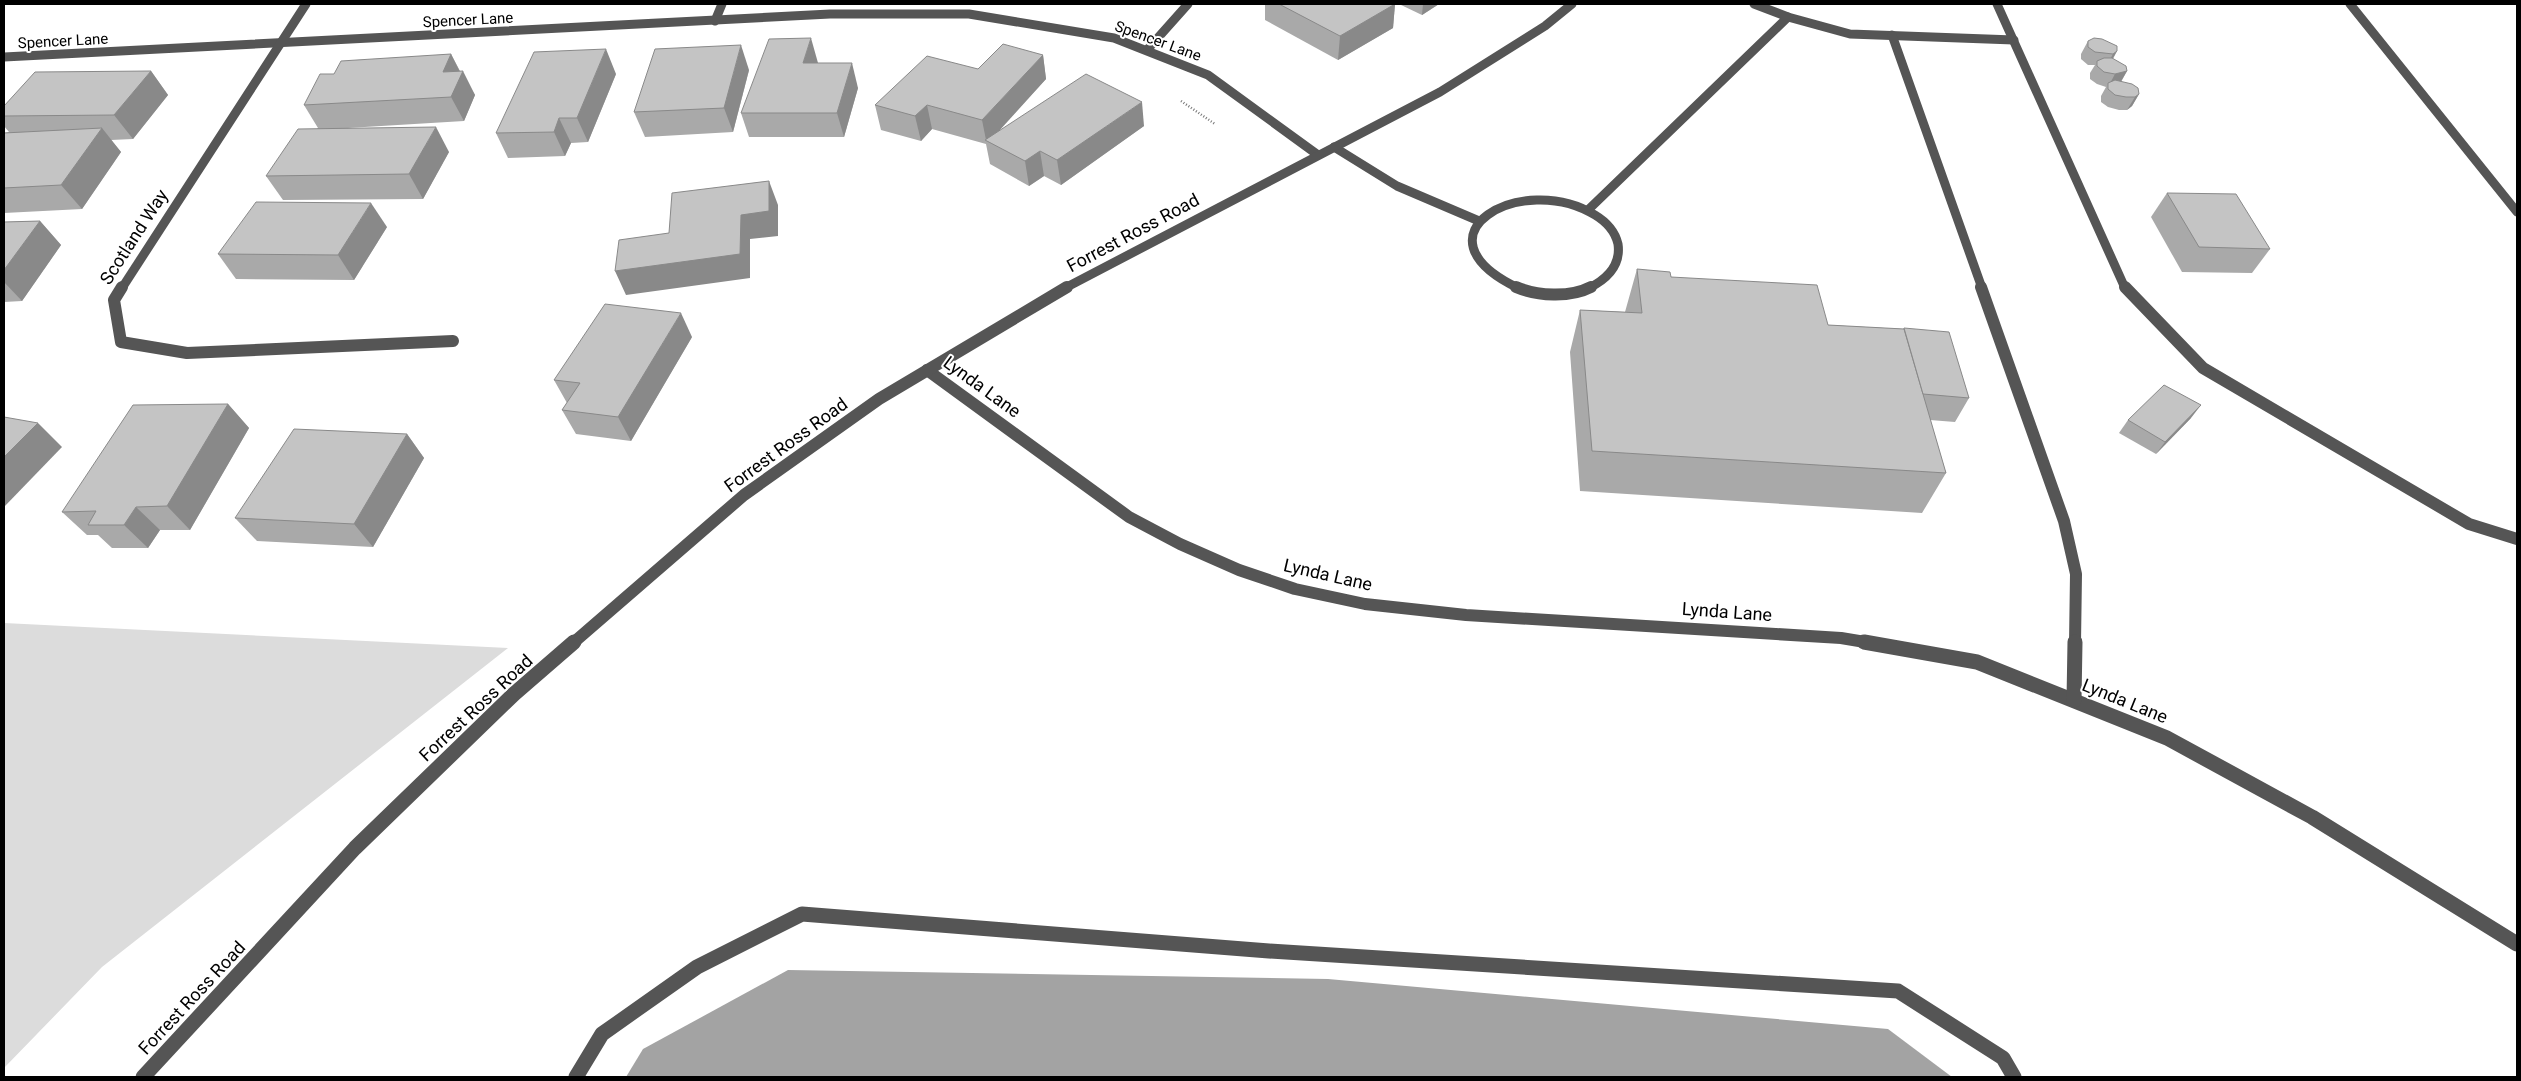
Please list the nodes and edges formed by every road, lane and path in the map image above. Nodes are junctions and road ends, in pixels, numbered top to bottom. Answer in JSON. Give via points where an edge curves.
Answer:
{"nodes":[{"id":1,"x":306,"y":4,"type":"edge"},
{"id":2,"x":722,"y":4,"type":"edge"},
{"id":3,"x":1188,"y":4,"type":"edge"},
{"id":4,"x":1572,"y":4,"type":"edge"},
{"id":5,"x":1754,"y":4,"type":"edge"},
{"id":6,"x":1997,"y":4,"type":"edge"},
{"id":7,"x":2350,"y":4,"type":"edge"},
{"id":8,"x":1788,"y":17,"type":"junction"},
{"id":9,"x":715,"y":21,"type":"junction"},
{"id":10,"x":1892,"y":35,"type":"junction"},
{"id":11,"x":2014,"y":40,"type":"junction"},
{"id":12,"x":281,"y":44,"type":"junction"},
{"id":13,"x":1147,"y":50,"type":"junction"},
{"id":14,"x":4,"y":57,"type":"edge"},
{"id":15,"x":1334,"y":147,"type":"junction"},
{"id":16,"x":1318,"y":155,"type":"junction"},
{"id":17,"x":1588,"y":210,"type":"junction"},
{"id":18,"x":2517,"y":212,"type":"edge"},
{"id":19,"x":1478,"y":221,"type":"junction"},
{"id":20,"x":453,"y":340,"type":"dead end"},
{"id":21,"x":927,"y":370,"type":"junction"},
{"id":22,"x":2517,"y":539,"type":"edge"},
{"id":23,"x":2074,"y":700,"type":"junction"},
{"id":24,"x":2517,"y":944,"type":"edge"},
{"id":25,"x":142,"y":1077,"type":"edge"},
{"id":26,"x":576,"y":1077,"type":"edge"},
{"id":27,"x":2014,"y":1077,"type":"edge"}],
"edges":[{"from":1,"to":12,"type":"street","name":"Scotland Way"},
{"from":2,"to":9,"type":"street"},
{"from":3,"to":13,"type":"street"},
{"from":4,"to":15,"type":"street","name":"Forrest Ross Road","via":[[1545,26],[1440,92]]},
{"from":5,"to":8,"type":"street"},
{"from":6,"to":11,"type":"street"},
{"from":7,"to":18,"type":"street"},
{"from":8,"to":10,"type":"street","via":[[1850,34]]},
{"from":8,"to":17,"type":"street"},
{"from":9,"to":12,"type":"street","name":"Spencer Lane"},
{"from":9,"to":13,"type":"street","name":"Spencer Lane","via":[[830,14],[969,14],[1114,38]]},
{"from":10,"to":11,"type":"street"},
{"from":10,"to":23,"type":"street","via":[[2064,521],[2076,574]]},
{"from":11,"to":22,"type":"street","via":[[2126,290],[2203,368],[2469,524]]},
{"from":12,"to":14,"type":"street","name":"Spencer Lane"},
{"from":12,"to":20,"type":"street","name":"Scotland Way","via":[[114,300],[121,342],[187,353]]},
{"from":13,"to":16,"type":"street","name":"Spencer Lane","via":[[1208,75]]},
{"from":15,"to":16,"type":"street","name":"Forrest Ross Road"},
{"from":15,"to":19,"type":"street","via":[[1397,186]]},
{"from":16,"to":21,"type":"street","name":"Forrest Ross Road","via":[[1050,296]]},
{"from":17,"to":19,"type":"street","via":[[1566,202],[1519,199],[1499,205]]},
{"from":17,"to":19,"type":"street","via":[[1605,222],[1616,237],[1620,253],[1615,268],[1603,281],[1584,291],[1560,294],[1527,291],[1491,274],[1478,260],[1471,244]]},
{"from":21,"to":23,"type":"street","name":"Lynda Lane","via":[[1129,517],[1240,570],[1295,588],[1365,604],[1466,615],[1841,638],[1977,662]]},
{"from":21,"to":25,"type":"street","name":"Forrest Ross Road","via":[[879,399],[744,495],[514,694],[355,848]]},
{"from":23,"to":24,"type":"street","name":"Lynda Lane","via":[[2167,738],[2246,780]]},
{"from":26,"to":27,"type":"street","via":[[602,1034],[697,966],[802,914],[1269,951],[1898,991],[2003,1058]]}]}
